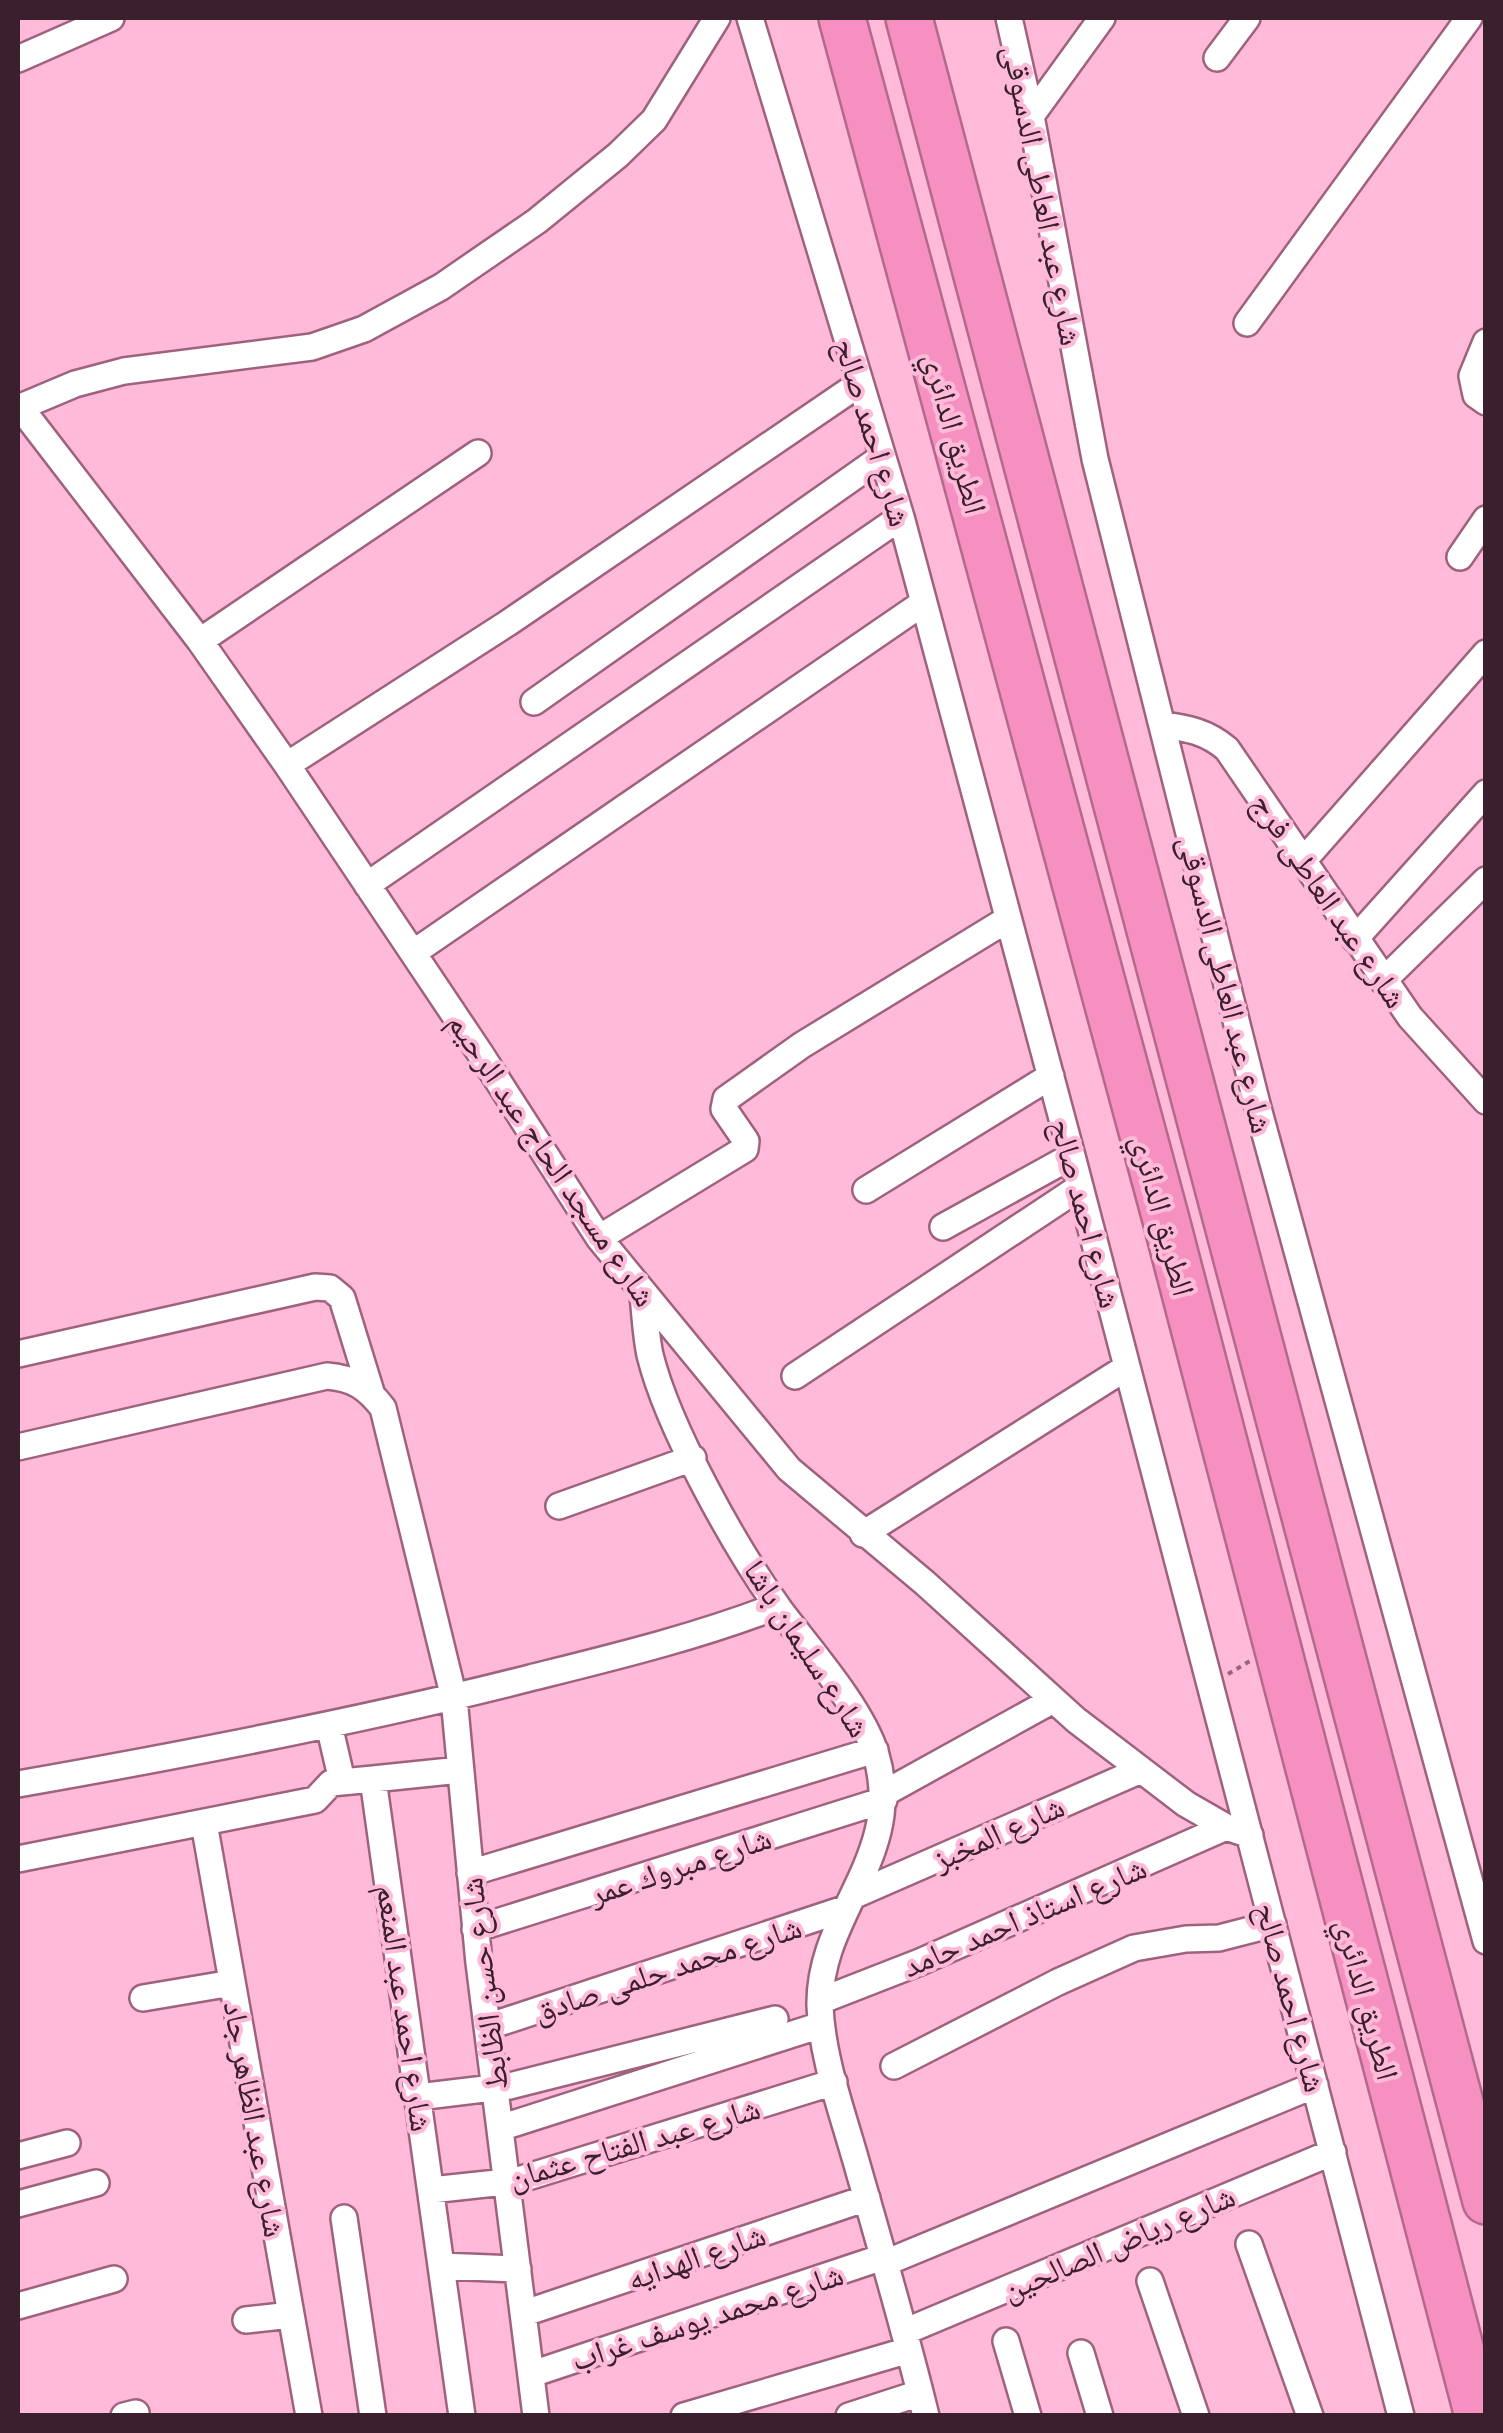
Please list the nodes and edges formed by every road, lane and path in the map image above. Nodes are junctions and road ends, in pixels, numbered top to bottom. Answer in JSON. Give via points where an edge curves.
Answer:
{"nodes":[{"id":1,"x":111,"y":18,"type":"edge"},
{"id":2,"x":717,"y":18,"type":"edge"},
{"id":3,"x":750,"y":18,"type":"edge"},
{"id":4,"x":842,"y":18,"type":"edge"},
{"id":5,"x":909,"y":18,"type":"edge"},
{"id":6,"x":1009,"y":18,"type":"edge"},
{"id":7,"x":1102,"y":18,"type":"edge"},
{"id":8,"x":1246,"y":18,"type":"edge"},
{"id":9,"x":1469,"y":18,"type":"edge"},
{"id":10,"x":1218,"y":58,"type":"dead end"},
{"id":11,"x":18,"y":59,"type":"edge"},
{"id":12,"x":1030,"y":116,"type":"junction"},
{"id":13,"x":1248,"y":324,"type":"dead end"},
{"id":14,"x":1486,"y":342,"type":"edge"},
{"id":15,"x":859,"y":384,"type":"junction"},
{"id":16,"x":1486,"y":402,"type":"edge"},
{"id":17,"x":18,"y":407,"type":"edge"},
{"id":18,"x":478,"y":453,"type":"dead end"},
{"id":19,"x":882,"y":456,"type":"junction"},
{"id":20,"x":900,"y":517,"type":"junction"},
{"id":21,"x":1486,"y":519,"type":"edge"},
{"id":22,"x":1460,"y":557,"type":"dead end"},
{"id":23,"x":924,"y":602,"type":"junction"},
{"id":24,"x":200,"y":641,"type":"junction"},
{"id":25,"x":1486,"y":654,"type":"edge"},
{"id":26,"x":534,"y":702,"type":"dead end"},
{"id":27,"x":1162,"y":725,"type":"junction"},
{"id":28,"x":287,"y":766,"type":"junction"},
{"id":29,"x":1486,"y":793,"type":"edge"},
{"id":30,"x":1302,"y":861,"type":"junction"},
{"id":31,"x":1486,"y":880,"type":"edge"},
{"id":32,"x":367,"y":885,"type":"junction"},
{"id":33,"x":1008,"y":919,"type":"junction"},
{"id":34,"x":1355,"y":939,"type":"junction"},
{"id":35,"x":413,"y":953,"type":"junction"},
{"id":36,"x":1384,"y":981,"type":"junction"},
{"id":37,"x":1050,"y":1076,"type":"junction"},
{"id":38,"x":1481,"y":1088,"type":"edge"},
{"id":39,"x":1072,"y":1156,"type":"junction"},
{"id":40,"x":1080,"y":1188,"type":"junction"},
{"id":41,"x":866,"y":1190,"type":"dead end"},
{"id":42,"x":943,"y":1227,"type":"dead end"},
{"id":43,"x":599,"y":1238,"type":"junction"},
{"id":44,"x":642,"y":1295,"type":"junction"},
{"id":45,"x":18,"y":1354,"type":"edge"},
{"id":46,"x":1128,"y":1367,"type":"junction"},
{"id":47,"x":795,"y":1376,"type":"dead end"},
{"id":48,"x":371,"y":1392,"type":"junction"},
{"id":49,"x":18,"y":1446,"type":"edge"},
{"id":50,"x":693,"y":1458,"type":"junction"},
{"id":51,"x":559,"y":1506,"type":"dead end"},
{"id":52,"x":863,"y":1534,"type":"junction"},
{"id":53,"x":778,"y":1606,"type":"junction"},
{"id":54,"x":454,"y":1698,"type":"junction"},
{"id":55,"x":1053,"y":1700,"type":"junction"},
{"id":56,"x":329,"y":1726,"type":"junction"},
{"id":57,"x":875,"y":1750,"type":"junction"},
{"id":58,"x":460,"y":1770,"type":"junction"},
{"id":59,"x":1141,"y":1770,"type":"junction"},
{"id":60,"x":373,"y":1779,"type":"junction"},
{"id":61,"x":342,"y":1780,"type":"junction"},
{"id":62,"x":18,"y":1784,"type":"edge"},
{"id":63,"x":884,"y":1797,"type":"junction"},
{"id":64,"x":204,"y":1824,"type":"junction"},
{"id":65,"x":1238,"y":1831,"type":"junction"},
{"id":66,"x":18,"y":1859,"type":"edge"},
{"id":67,"x":470,"y":1874,"type":"junction"},
{"id":68,"x":851,"y":1902,"type":"junction"},
{"id":69,"x":1273,"y":1924,"type":"junction"},
{"id":70,"x":476,"y":1929,"type":"junction"},
{"id":71,"x":1486,"y":1940,"type":"edge"},
{"id":72,"x":232,"y":1983,"type":"junction"},
{"id":73,"x":142,"y":1998,"type":"dead end"},
{"id":74,"x":821,"y":2013,"type":"junction"},
{"id":75,"x":775,"y":2019,"type":"dead end"},
{"id":76,"x":487,"y":2027,"type":"junction"},
{"id":77,"x":894,"y":2066,"type":"dead end"},
{"id":78,"x":834,"y":2082,"type":"junction"},
{"id":79,"x":1316,"y":2085,"type":"junction"},
{"id":80,"x":495,"y":2087,"type":"junction"},
{"id":81,"x":418,"y":2097,"type":"junction"},
{"id":82,"x":500,"y":2128,"type":"junction"},
{"id":83,"x":67,"y":2143,"type":"dead end"},
{"id":84,"x":1333,"y":2152,"type":"junction"},
{"id":85,"x":18,"y":2156,"type":"edge"},
{"id":86,"x":507,"y":2182,"type":"junction"},
{"id":87,"x":96,"y":2183,"type":"dead end"},
{"id":88,"x":431,"y":2190,"type":"junction"},
{"id":89,"x":867,"y":2198,"type":"junction"},
{"id":90,"x":1486,"y":2202,"type":"edge"},
{"id":91,"x":18,"y":2204,"type":"edge"},
{"id":92,"x":344,"y":2218,"type":"dead end"},
{"id":93,"x":1249,"y":2244,"type":"dead end"},
{"id":94,"x":884,"y":2260,"type":"junction"},
{"id":95,"x":441,"y":2266,"type":"junction"},
{"id":96,"x":518,"y":2269,"type":"junction"},
{"id":97,"x":114,"y":2279,"type":"dead end"},
{"id":98,"x":1150,"y":2281,"type":"dead end"},
{"id":99,"x":18,"y":2306,"type":"edge"},
{"id":100,"x":525,"y":2313,"type":"junction"},
{"id":101,"x":292,"y":2315,"type":"junction"},
{"id":102,"x":246,"y":2320,"type":"dead end"},
{"id":103,"x":906,"y":2341,"type":"junction"},
{"id":104,"x":1006,"y":2341,"type":"dead end"},
{"id":105,"x":1080,"y":2354,"type":"dead end"},
{"id":106,"x":532,"y":2374,"type":"junction"},
{"id":107,"x":923,"y":2404,"type":"edge"},
{"id":108,"x":309,"y":2416,"type":"edge"},
{"id":109,"x":372,"y":2416,"type":"edge"},
{"id":110,"x":462,"y":2416,"type":"edge"},
{"id":111,"x":536,"y":2416,"type":"edge"},
{"id":112,"x":684,"y":2416,"type":"edge"},
{"id":113,"x":849,"y":2416,"type":"edge"},
{"id":114,"x":1028,"y":2416,"type":"edge"},
{"id":115,"x":1100,"y":2416,"type":"edge"},
{"id":116,"x":1196,"y":2416,"type":"edge"},
{"id":117,"x":1310,"y":2416,"type":"edge"},
{"id":118,"x":1401,"y":2416,"type":"edge"},
{"id":119,"x":1478,"y":2416,"type":"edge"}],
"edges":[{"from":1,"to":11,"type":"street"},
{"from":2,"to":17,"type":"street","via":[[654,120],[537,221],[441,288],[312,347],[124,372]]},
{"from":3,"to":15,"type":"street","name":"شارع احمد صالح"},
{"from":4,"to":119,"type":"highway","name":"الطريق الدائري","via":[[1160,1197]]},
{"from":5,"to":90,"type":"highway","name":"الطريق الدائري"},
{"from":6,"to":12,"type":"street","name":"شارع عبد العاطى الدسوقى"},
{"from":7,"to":12,"type":"street"},
{"from":8,"to":10,"type":"street"},
{"from":9,"to":13,"type":"street"},
{"from":12,"to":27,"type":"street","name":"شارع عبد العاطى الدسوقى","via":[[1095,459]]},
{"from":14,"to":16,"type":"street","via":[[1472,376],[1476,395]]},
{"from":15,"to":19,"type":"street","name":"شارع احمد صالح"},
{"from":15,"to":28,"type":"street"},
{"from":17,"to":24,"type":"street","name":"شارع مسجد الحاج عبد الرحيم"},
{"from":18,"to":24,"type":"street"},
{"from":19,"to":20,"type":"street","name":"شارع احمد صالح"},
{"from":19,"to":26,"type":"street"},
{"from":20,"to":23,"type":"street","name":"شارع احمد صالح"},
{"from":20,"to":32,"type":"street"},
{"from":21,"to":22,"type":"street"},
{"from":23,"to":33,"type":"street","name":"شارع احمد صالح"},
{"from":23,"to":35,"type":"street"},
{"from":24,"to":28,"type":"street","name":"شارع مسجد الحاج عبد الرحيم"},
{"from":25,"to":30,"type":"street"},
{"from":27,"to":30,"type":"street","name":"شارع عبد العاطى فرج","via":[[1194,729],[1227,749]]},
{"from":27,"to":71,"type":"street","name":"شارع عبد العاطى الدسوقى","via":[[1268,1145]]},
{"from":28,"to":32,"type":"street","name":"شارع مسجد الحاج عبد الرحيم"},
{"from":29,"to":34,"type":"street"},
{"from":30,"to":34,"type":"street","name":"شارع عبد العاطى فرج"},
{"from":31,"to":36,"type":"street"},
{"from":32,"to":35,"type":"street","name":"شارع مسجد الحاج عبد الرحيم"},
{"from":33,"to":37,"type":"street","name":"شارع احمد صالح"},
{"from":33,"to":43,"type":"street","via":[[726,1098],[724,1109],[745,1149]]},
{"from":34,"to":36,"type":"street","name":"شارع عبد العاطى فرج"},
{"from":35,"to":43,"type":"street","name":"شارع مسجد الحاج عبد الرحيم"},
{"from":36,"to":38,"type":"street","name":"شارع عبد العاطى فرج","via":[[1410,1018]]},
{"from":37,"to":39,"type":"street","name":"شارع احمد صالح"},
{"from":37,"to":41,"type":"street"},
{"from":39,"to":40,"type":"street","name":"شارع احمد صالح"},
{"from":39,"to":42,"type":"street"},
{"from":40,"to":46,"type":"street","name":"شارع احمد صالح"},
{"from":40,"to":47,"type":"street"},
{"from":43,"to":44,"type":"street","name":"شارع مسجد الحاج عبد الرحيم"},
{"from":44,"to":50,"type":"street","name":"شارع سليمان باشا","via":[[650,1355]]},
{"from":44,"to":52,"type":"street","name":"شارع مسجد الحاج عبد الرحيم","via":[[789,1470]]},
{"from":45,"to":48,"type":"street","name":"شارع حسن الظابط","via":[[330,1288],[342,1298]]},
{"from":46,"to":52,"type":"street"},
{"from":46,"to":65,"type":"street","name":"شارع احمد صالح"},
{"from":48,"to":49,"type":"street","via":[[328,1376]]},
{"from":48,"to":54,"type":"street","name":"شارع حسن الظابط","via":[[383,1408]]},
{"from":50,"to":51,"type":"street"},
{"from":50,"to":53,"type":"street","name":"شارع سليمان باشا"},
{"from":52,"to":55,"type":"street","name":"شارع مسجد الحاج عبد الرحيم"},
{"from":53,"to":54,"type":"street","via":[[675,1642]]},
{"from":53,"to":57,"type":"street","name":"شارع سليمان باشا"},
{"from":54,"to":56,"type":"street"},
{"from":54,"to":58,"type":"street","name":"شارع حسن الظابط"},
{"from":55,"to":59,"type":"street","name":"شارع مسجد الحاج عبد الرحيم"},
{"from":55,"to":63,"type":"street","name":"شارع مبروك عمر"},
{"from":56,"to":61,"type":"street"},
{"from":56,"to":62,"type":"street"},
{"from":57,"to":63,"type":"street","name":"شارع سليمان باشا"},
{"from":57,"to":67,"type":"street"},
{"from":58,"to":60,"type":"street"},
{"from":58,"to":67,"type":"street","name":"شارع حسن الظابط"},
{"from":59,"to":65,"type":"street","name":"شارع مسجد الحاج عبد الرحيم"},
{"from":59,"to":68,"type":"street","name":"شارع المخبز"},
{"from":60,"to":61,"type":"street"},
{"from":60,"to":81,"type":"street","name":"شارع احمد عبد المنعم"},
{"from":61,"to":64,"type":"street","via":[[315,1800]]},
{"from":63,"to":68,"type":"street","name":"شارع سليمان باشا","via":[[878,1837]]},
{"from":63,"to":70,"type":"street","name":"شارع مبروك عمر"},
{"from":64,"to":66,"type":"street"},
{"from":64,"to":72,"type":"street","name":"شارع عبد الظاهر جاد"},
{"from":65,"to":69,"type":"street","name":"شارع احمد صالح"},
{"from":65,"to":74,"type":"street","name":"شارع استاذ احمد حامد","via":[[920,1962]]},
{"from":67,"to":70,"type":"street","name":"شارع حسن الظابط"},
{"from":68,"to":74,"type":"street","name":"شارع سليمان باشا","via":[[828,1951]]},
{"from":68,"to":76,"type":"street","name":"شارع محمد حلمى صادق"},
{"from":69,"to":77,"type":"street","via":[[1134,1948]]},
{"from":69,"to":79,"type":"street","name":"شارع احمد صالح"},
{"from":70,"to":76,"type":"street","name":"شارع حسن الظابط"},
{"from":72,"to":73,"type":"street"},
{"from":72,"to":101,"type":"street","name":"شارع عبد الظاهر جاد"},
{"from":74,"to":78,"type":"street","name":"شارع سليمان باشا"},
{"from":74,"to":82,"type":"street","name":"شارع استاذ احمد حامد"},
{"from":75,"to":80,"type":"street"},
{"from":76,"to":80,"type":"street","name":"شارع حسن الظابط"},
{"from":78,"to":86,"type":"street","name":"شارع عبد الفتاح عثمان"},
{"from":78,"to":89,"type":"street","name":"شارع سليمان باشا"},
{"from":79,"to":84,"type":"street","name":"شارع احمد صالح"},
{"from":79,"to":94,"type":"street","name":"شارع محمد يوسف غراب"},
{"from":80,"to":81,"type":"street"},
{"from":80,"to":82,"type":"street","name":"شارع حسن الظابط"},
{"from":81,"to":88,"type":"street","name":"شارع احمد عبد المنعم"},
{"from":82,"to":86,"type":"street","name":"شارع حسن الظابط"},
{"from":83,"to":85,"type":"street"},
{"from":84,"to":103,"type":"street","name":"شارع رياض الصالحين"},
{"from":84,"to":118,"type":"street","name":"شارع احمد صالح"},
{"from":86,"to":88,"type":"street","name":"شارع عبد الفتاح عثمان"},
{"from":86,"to":96,"type":"street","name":"شارع حسن الظابط"},
{"from":87,"to":91,"type":"street"},
{"from":88,"to":95,"type":"street","name":"شارع احمد عبد المنعم"},
{"from":89,"to":94,"type":"street","name":"شارع سليمان باشا"},
{"from":89,"to":100,"type":"street","name":"شارع الهدايه"},
{"from":92,"to":109,"type":"street"},
{"from":93,"to":117,"type":"street"},
{"from":94,"to":103,"type":"street","name":"شارع سليمان باشا"},
{"from":94,"to":106,"type":"street","name":"شارع محمد يوسف غراب"},
{"from":95,"to":96,"type":"street"},
{"from":95,"to":110,"type":"street","name":"شارع احمد عبد المنعم"},
{"from":96,"to":100,"type":"street","name":"شارع حسن الظابط"},
{"from":97,"to":99,"type":"street"},
{"from":98,"to":116,"type":"street"},
{"from":100,"to":106,"type":"street","name":"شارع حسن الظابط"},
{"from":101,"to":102,"type":"street"},
{"from":101,"to":108,"type":"street","name":"شارع عبد الظاهر جاد"},
{"from":103,"to":107,"type":"street","name":"شارع سليمان باشا"},
{"from":103,"to":112,"type":"street","name":"شارع رياض الصالحين"},
{"from":104,"to":114,"type":"street"},
{"from":105,"to":115,"type":"street"},
{"from":106,"to":111,"type":"street","name":"شارع حسن الظابط"},
{"from":107,"to":113,"type":"street"}]}
